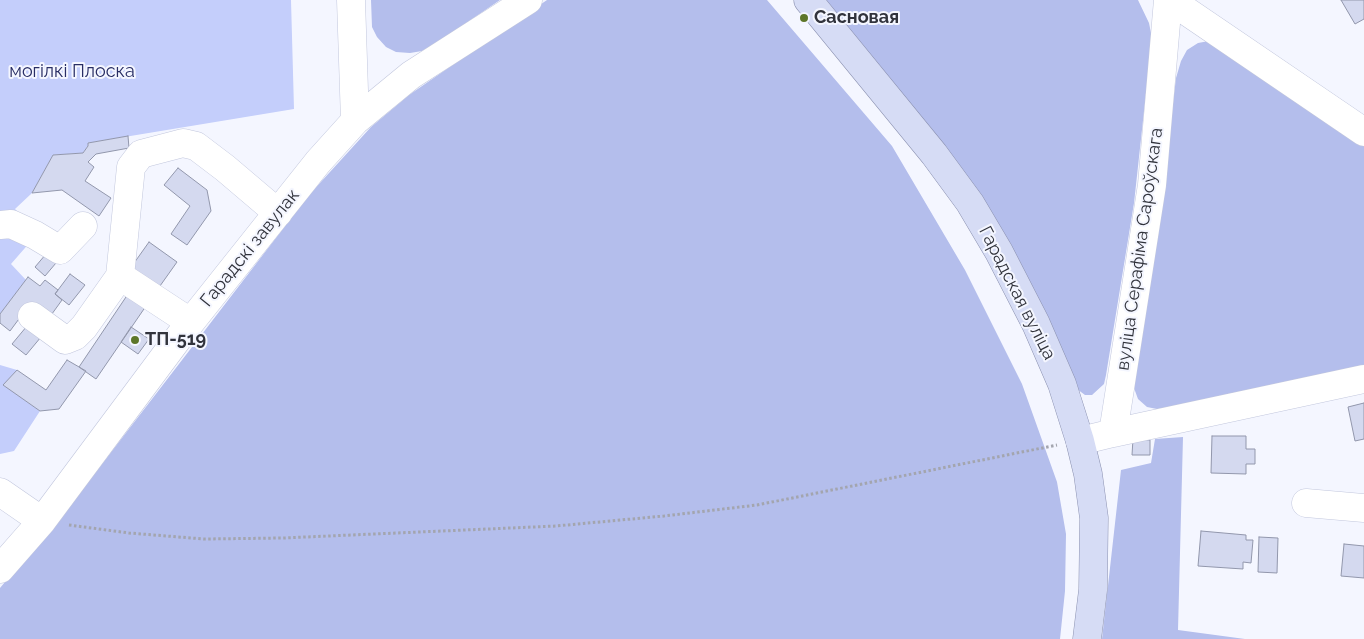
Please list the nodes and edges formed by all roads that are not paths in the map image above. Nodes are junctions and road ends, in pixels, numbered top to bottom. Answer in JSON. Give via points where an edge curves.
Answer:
{"nodes":[{"id":1,"x":351,"y":0,"type":"edge"},
{"id":2,"x":528,"y":0,"type":"edge"},
{"id":3,"x":808,"y":0,"type":"edge"},
{"id":4,"x":1169,"y":0,"type":"edge"},
{"id":5,"x":355,"y":120,"type":"junction"},
{"id":6,"x":1364,"y":132,"type":"edge"},
{"id":7,"x":278,"y":214,"type":"junction"},
{"id":8,"x":0,"y":225,"type":"edge"},
{"id":9,"x":83,"y":226,"type":"dead end"},
{"id":10,"x":120,"y":276,"type":"junction"},
{"id":11,"x":32,"y":316,"type":"dead end"},
{"id":12,"x":190,"y":322,"type":"junction"},
{"id":13,"x":1364,"y":379,"type":"edge"},
{"id":14,"x":1113,"y":432,"type":"junction"},
{"id":15,"x":1080,"y":441,"type":"junction"},
{"id":16,"x":0,"y":492,"type":"edge"},
{"id":17,"x":1306,"y":503,"type":"dead end"},
{"id":18,"x":1364,"y":508,"type":"edge"},
{"id":19,"x":42,"y":521,"type":"junction"},
{"id":20,"x":0,"y":569,"type":"edge"},
{"id":21,"x":1087,"y":639,"type":"edge"}],
"edges":[{"from":1,"to":5,"type":"street"},
{"from":2,"to":5,"type":"street","name":"Гарадскі завулак","via":[[412,75]]},
{"from":3,"to":15,"type":"main road","name":"Гарадская вуліца","via":[[970,203],[1036,324],[1062,384]]},
{"from":4,"to":6,"type":"street"},
{"from":4,"to":14,"type":"street","name":"вуліца Серафіма Сароўскага","via":[[1152,185]]},
{"from":5,"to":7,"type":"street","name":"Гарадскі завулак"},
{"from":7,"to":10,"type":"street","via":[[196,146],[184,143],[141,154],[131,166]]},
{"from":7,"to":12,"type":"street","name":"Гарадскі завулак"},
{"from":8,"to":9,"type":"street","via":[[11,224],[60,250]]},
{"from":10,"to":11,"type":"street","via":[[75,336],[65,340]]},
{"from":10,"to":12,"type":"street"},
{"from":12,"to":19,"type":"street","name":"Гарадскі завулак"},
{"from":13,"to":14,"type":"street"},
{"from":14,"to":15,"type":"street"},
{"from":15,"to":21,"type":"main road","name":"Гарадская вуліца","via":[[1094,518],[1094,590]]},
{"from":16,"to":19,"type":"street"},
{"from":17,"to":18,"type":"street"},
{"from":19,"to":20,"type":"street","name":"Гарадскі завулак"}]}
